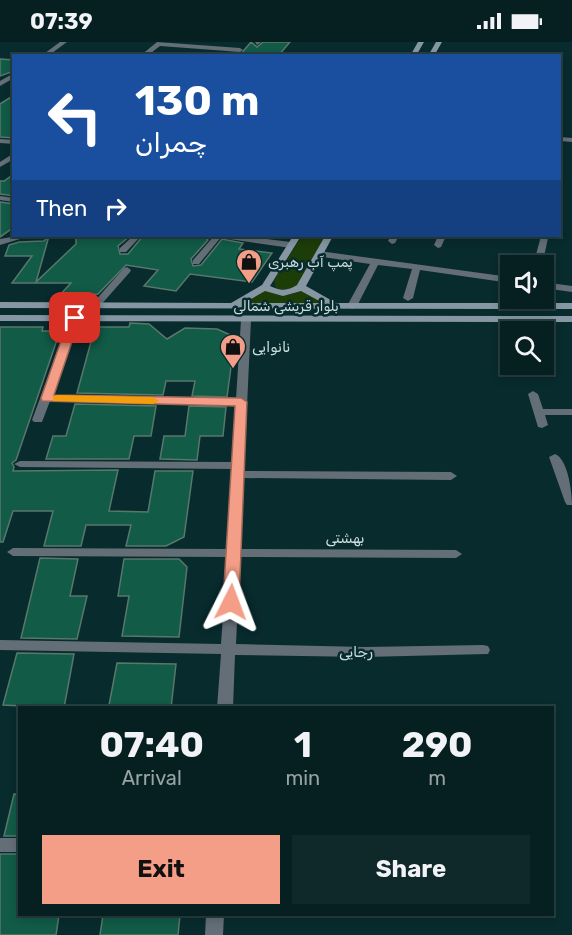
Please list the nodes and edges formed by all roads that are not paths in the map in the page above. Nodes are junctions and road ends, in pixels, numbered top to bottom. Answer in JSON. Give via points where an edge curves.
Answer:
{"nodes":[{"id":1,"x":64,"y":42,"type":"edge"},
{"id":2,"x":159,"y":43,"type":"edge"},
{"id":3,"x":240,"y":50,"type":"dead end"},
{"id":4,"x":47,"y":54,"type":"edge"},
{"id":5,"x":145,"y":54,"type":"edge"},
{"id":6,"x":21,"y":237,"type":"edge"},
{"id":7,"x":135,"y":237,"type":"edge"},
{"id":8,"x":217,"y":237,"type":"edge"},
{"id":9,"x":236,"y":237,"type":"edge"},
{"id":10,"x":296,"y":237,"type":"edge"},
{"id":11,"x":328,"y":237,"type":"edge"},
{"id":12,"x":544,"y":238,"type":"dead end"},
{"id":13,"x":3,"y":241,"type":"edge"},
{"id":14,"x":291,"y":245,"type":"junction"},
{"id":15,"x":123,"y":250,"type":"dead end"},
{"id":16,"x":319,"y":254,"type":"junction"},
{"id":17,"x":540,"y":255,"type":"edge"},
{"id":18,"x":376,"y":261,"type":"junction"},
{"id":19,"x":196,"y":262,"type":"dead end"},
{"id":20,"x":417,"y":267,"type":"junction"},
{"id":21,"x":127,"y":270,"type":"dead end"},
{"id":22,"x":500,"y":279,"type":"edge"},
{"id":23,"x":265,"y":287,"type":"junction"},
{"id":24,"x":301,"y":287,"type":"junction"},
{"id":25,"x":554,"y":287,"type":"edge"},
{"id":26,"x":572,"y":289,"type":"edge"},
{"id":27,"x":408,"y":298,"type":"dead end"},
{"id":28,"x":0,"y":305,"type":"edge"},
{"id":29,"x":96,"y":305,"type":"junction"},
{"id":30,"x":230,"y":306,"type":"junction"},
{"id":31,"x":336,"y":306,"type":"junction"},
{"id":32,"x":352,"y":306,"type":"junction"},
{"id":33,"x":572,"y":306,"type":"edge"},
{"id":34,"x":0,"y":318,"type":"edge"},
{"id":35,"x":75,"y":318,"type":"junction"},
{"id":36,"x":572,"y":319,"type":"edge"},
{"id":37,"x":246,"y":320,"type":"junction"},
{"id":38,"x":533,"y":394,"type":"dead end"},
{"id":39,"x":47,"y":398,"type":"junction"},
{"id":40,"x":241,"y":402,"type":"junction"},
{"id":41,"x":538,"y":412,"type":"junction"},
{"id":42,"x":572,"y":412,"type":"edge"},
{"id":43,"x":38,"y":420,"type":"dead end"},
{"id":44,"x":542,"y":426,"type":"dead end"},
{"id":45,"x":555,"y":457,"type":"dead end"},
{"id":46,"x":20,"y":464,"type":"dead end"},
{"id":47,"x":238,"y":470,"type":"junction"},
{"id":48,"x":451,"y":476,"type":"dead end"},
{"id":49,"x":568,"y":480,"type":"edge"},
{"id":50,"x":571,"y":502,"type":"edge"},
{"id":51,"x":13,"y":552,"type":"dead end"},
{"id":52,"x":456,"y":554,"type":"dead end"},
{"id":53,"x":233,"y":555,"type":"junction"},
{"id":54,"x":0,"y":645,"type":"edge"},
{"id":55,"x":229,"y":650,"type":"junction"},
{"id":56,"x":483,"y":650,"type":"dead end"},
{"id":57,"x":225,"y":706,"type":"edge"},
{"id":58,"x":0,"y":845,"type":"edge"},
{"id":59,"x":18,"y":845,"type":"edge"},
{"id":60,"x":215,"y":916,"type":"edge"},
{"id":61,"x":214,"y":935,"type":"edge"}],
"edges":[{"from":1,"to":4,"type":"street"},
{"from":2,"to":3,"type":"street"},
{"from":2,"to":5,"type":"street"},
{"from":6,"to":13,"type":"street"},
{"from":7,"to":15,"type":"street"},
{"from":8,"to":19,"type":"street"},
{"from":9,"to":14,"type":"street"},
{"from":10,"to":14,"type":"main road"},
{"from":11,"to":16,"type":"main road"},
{"from":12,"to":17,"type":"street"},
{"from":14,"to":23,"type":"main road"},
{"from":16,"to":18,"type":"street"},
{"from":16,"to":24,"type":"main road"},
{"from":18,"to":20,"type":"street"},
{"from":18,"to":32,"type":"street"},
{"from":20,"to":22,"type":"street"},
{"from":20,"to":27,"type":"street"},
{"from":21,"to":29,"type":"street"},
{"from":23,"to":24,"type":"main road","via":[[282,294]]},
{"from":23,"to":30,"type":"main road"},
{"from":24,"to":31,"type":"main road"},
{"from":25,"to":26,"type":"street"},
{"from":28,"to":29,"type":"main road","name":"بلوار قریشی شمالی"},
{"from":29,"to":30,"type":"main road","name":"بلوار قریشی شمالی"},
{"from":30,"to":31,"type":"main road","name":"بلوار قریشی شمالی"},
{"from":31,"to":32,"type":"main road","name":"بلوار قریشی شمالی"},
{"from":32,"to":33,"type":"main road","name":"بلوار قریشی شمالی"},
{"from":34,"to":35,"type":"main road","name":"بلوار قریشی شمالی"},
{"from":35,"to":37,"type":"main road","name":"بلوار قریشی شمالی"},
{"from":35,"to":39,"type":"street"},
{"from":36,"to":37,"type":"main road","name":"بلوار قریشی شمالی"},
{"from":37,"to":40,"type":"street"},
{"from":38,"to":41,"type":"street"},
{"from":39,"to":40,"type":"street"},
{"from":39,"to":43,"type":"street"},
{"from":40,"to":47,"type":"street"},
{"from":41,"to":42,"type":"street"},
{"from":41,"to":44,"type":"street"},
{"from":45,"to":49,"type":"street"},
{"from":46,"to":47,"type":"street"},
{"from":47,"to":48,"type":"street"},
{"from":47,"to":53,"type":"street"},
{"from":49,"to":50,"type":"street"},
{"from":51,"to":53,"type":"street","name":"بهشتی"},
{"from":52,"to":53,"type":"street","name":"بهشتی"},
{"from":53,"to":55,"type":"street"},
{"from":54,"to":55,"type":"street","name":"رجایی"},
{"from":55,"to":56,"type":"street","name":"رجایی"},
{"from":55,"to":57,"type":"street"},
{"from":58,"to":59,"type":"street"},
{"from":60,"to":61,"type":"street"}]}
